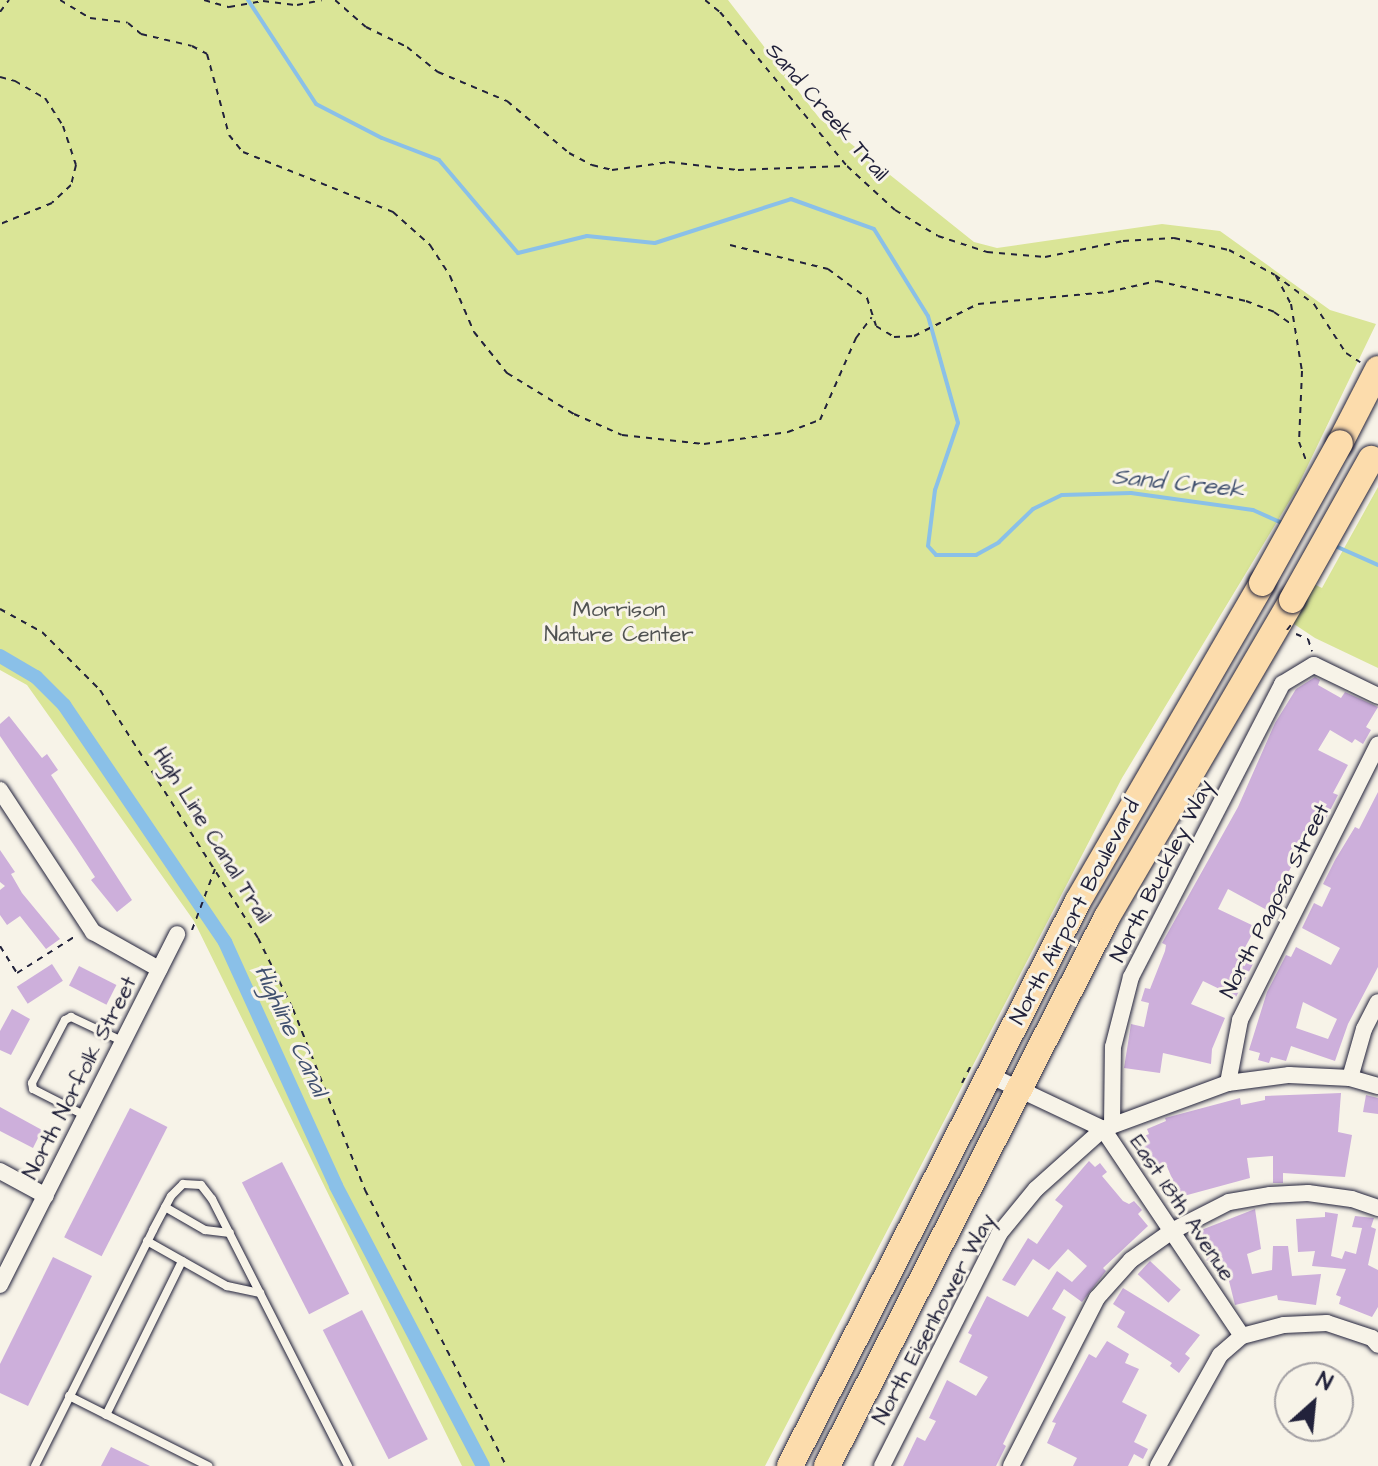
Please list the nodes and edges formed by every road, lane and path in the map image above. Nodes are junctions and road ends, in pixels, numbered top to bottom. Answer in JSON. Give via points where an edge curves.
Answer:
{"nodes":[{"id":1,"x":9,"y":0,"type":"edge"},
{"id":2,"x":60,"y":0,"type":"edge"},
{"id":3,"x":204,"y":0,"type":"edge"},
{"id":4,"x":322,"y":0,"type":"edge"},
{"id":5,"x":335,"y":0,"type":"edge"},
{"id":6,"x":705,"y":0,"type":"edge"},
{"id":7,"x":261,"y":1,"type":"edge"},
{"id":8,"x":0,"y":12,"type":"edge"},
{"id":9,"x":0,"y":77,"type":"edge"},
{"id":10,"x":847,"y":166,"type":"junction"},
{"id":11,"x":0,"y":224,"type":"edge"},
{"id":12,"x":730,"y":245,"type":"dead end"},
{"id":13,"x":1275,"y":275,"type":"junction"},
{"id":14,"x":872,"y":317,"type":"junction"},
{"id":15,"x":1294,"y":326,"type":"junction"},
{"id":16,"x":1370,"y":366,"type":"edge"},
{"id":17,"x":1374,"y":452,"type":"edge"},
{"id":18,"x":1307,"y":460,"type":"dead end"},
{"id":19,"x":0,"y":609,"type":"edge"},
{"id":20,"x":1287,"y":630,"type":"dead end"},
{"id":21,"x":1313,"y":658,"type":"junction"},
{"id":22,"x":1378,"y":696,"type":"edge"},
{"id":23,"x":1378,"y":745,"type":"edge"},
{"id":24,"x":0,"y":790,"type":"edge"},
{"id":25,"x":215,"y":868,"type":"junction"},
{"id":26,"x":77,"y":935,"type":"dead end"},
{"id":27,"x":177,"y":935,"type":"joint"},
{"id":28,"x":0,"y":946,"type":"edge"},
{"id":29,"x":159,"y":969,"type":"junction"},
{"id":30,"x":1378,"y":1002,"type":"edge"},
{"id":31,"x":124,"y":1042,"type":"junction"},
{"id":32,"x":989,"y":1075,"type":"junction"},
{"id":33,"x":1350,"y":1078,"type":"junction"},
{"id":34,"x":1228,"y":1083,"type":"junction"},
{"id":35,"x":1378,"y":1086,"type":"edge"},
{"id":36,"x":1018,"y":1088,"type":"junction"},
{"id":37,"x":86,"y":1116,"type":"junction"},
{"id":38,"x":1108,"y":1127,"type":"junction"},
{"id":39,"x":0,"y":1171,"type":"edge"},
{"id":40,"x":46,"y":1196,"type":"junction"},
{"id":41,"x":165,"y":1207,"type":"junction"},
{"id":42,"x":1378,"y":1208,"type":"edge"},
{"id":43,"x":1172,"y":1231,"type":"junction"},
{"id":44,"x":230,"y":1233,"type":"junction"},
{"id":45,"x":147,"y":1241,"type":"junction"},
{"id":46,"x":182,"y":1261,"type":"junction"},
{"id":47,"x":0,"y":1285,"type":"edge"},
{"id":48,"x":260,"y":1293,"type":"junction"},
{"id":49,"x":1242,"y":1336,"type":"junction"},
{"id":50,"x":1378,"y":1345,"type":"edge"},
{"id":51,"x":69,"y":1396,"type":"junction"},
{"id":52,"x":106,"y":1415,"type":"junction"},
{"id":53,"x":35,"y":1466,"type":"edge"},
{"id":54,"x":208,"y":1466,"type":"edge"},
{"id":55,"x":348,"y":1466,"type":"edge"},
{"id":56,"x":506,"y":1466,"type":"edge"},
{"id":57,"x":790,"y":1466,"type":"edge"},
{"id":58,"x":827,"y":1466,"type":"edge"},
{"id":59,"x":882,"y":1466,"type":"edge"},
{"id":60,"x":1011,"y":1466,"type":"edge"},
{"id":61,"x":1158,"y":1466,"type":"edge"}],
"edges":[{"from":1,"to":8,"type":"path"},
{"from":2,"to":14,"type":"path","via":[[90,18],[128,23],[141,34],[207,54],[229,135],[243,152],[393,212],[430,245],[474,332],[507,373],[574,414],[622,435],[704,444],[788,432],[820,420],[856,338]]},
{"from":3,"to":7,"type":"path","via":[[229,7]]},
{"from":4,"to":7,"type":"path","via":[[297,5]]},
{"from":5,"to":10,"type":"path","via":[[366,27],[407,47],[438,72],[507,101],[569,153],[592,165],[612,170],[669,162],[738,170]]},
{"from":6,"to":10,"type":"path","name":"Sand Creek Trail"},
{"from":9,"to":11,"type":"path","via":[[45,98],[63,126],[76,165],[71,185],[52,203]]},
{"from":10,"to":13,"type":"path","name":"Sand Creek Trail","via":[[895,210],[938,236],[987,252],[1045,257],[1123,241],[1174,238],[1229,250]]},
{"from":12,"to":14,"type":"path","via":[[828,269],[867,298]]},
{"from":13,"to":15,"type":"path","via":[[1291,304]]},
{"from":13,"to":16,"type":"path","name":"Sand Creek Trail","via":[[1314,304],[1346,353]]},
{"from":14,"to":15,"type":"path","via":[[885,332],[905,338],[978,304],[1108,292],[1157,281],[1246,301]]},
{"from":15,"to":18,"type":"path","via":[[1302,371],[1299,442]]},
{"from":16,"to":32,"type":"main road","name":"North Airport Boulevard","bridge":true,"via":[[1340,443],[1078,901]]},
{"from":17,"to":36,"type":"main road","name":"North Airport Boulevard","bridge":true,"via":[[1107,917]]},
{"from":19,"to":25,"type":"path","name":"High Line Canal Trail","via":[[42,632],[100,690]]},
{"from":20,"to":21,"type":"path","via":[[1308,639]]},
{"from":21,"to":22,"type":"street"},
{"from":21,"to":38,"type":"street","name":"North Buckley Way","via":[[1282,684],[1131,977],[1113,1047]]},
{"from":23,"to":34,"type":"street","name":"North Pagosa Street","via":[[1240,1020]]},
{"from":24,"to":29,"type":"street","via":[[93,932]]},
{"from":25,"to":27,"type":"path","via":[[191,932]]},
{"from":25,"to":56,"type":"path","name":"High Line Canal Trail","via":[[286,995],[365,1190]]},
{"from":26,"to":28,"type":"path","via":[[17,973]]},
{"from":27,"to":29,"type":"street","name":"North Norfolk Street"},
{"from":29,"to":31,"type":"street","name":"North Norfolk Street"},
{"from":30,"to":33,"type":"street"},
{"from":31,"to":37,"type":"street","name":"North Norfolk Street"},
{"from":31,"to":37,"type":"lane","via":[[71,1017],[32,1083],[33,1089]]},
{"from":32,"to":36,"type":"street","name":"East 18th Avenue"},
{"from":32,"to":57,"type":"main road","name":"North Airport Boulevard"},
{"from":33,"to":34,"type":"street","name":"North Eisenhower Way","via":[[1289,1075]]},
{"from":33,"to":35,"type":"street","name":"North Eisenhower Way"},
{"from":34,"to":38,"type":"street","name":"North Eisenhower Way"},
{"from":36,"to":38,"type":"street","name":"East 18th Avenue"},
{"from":36,"to":58,"type":"main road","name":"North Airport Boulevard"},
{"from":37,"to":40,"type":"street","name":"North Norfolk Street"},
{"from":38,"to":43,"type":"street","name":"East 18th Avenue"},
{"from":38,"to":59,"type":"street","name":"North Eisenhower Way","via":[[1036,1189],[999,1234]]},
{"from":39,"to":40,"type":"street"},
{"from":40,"to":47,"type":"street","name":"North Norfolk Street"},
{"from":41,"to":44,"type":"lane","via":[[205,1230]]},
{"from":41,"to":44,"type":"lane","via":[[183,1184],[201,1185]]},
{"from":41,"to":45,"type":"lane"},
{"from":42,"to":43,"type":"street","via":[[1308,1193],[1270,1195],[1229,1202]]},
{"from":43,"to":49,"type":"street","name":"East 18th Avenue"},
{"from":43,"to":60,"type":"street","via":[[1131,1260],[1097,1298]]},
{"from":44,"to":48,"type":"lane"},
{"from":45,"to":46,"type":"lane"},
{"from":45,"to":51,"type":"lane"},
{"from":46,"to":48,"type":"lane","via":[[227,1286]]},
{"from":46,"to":52,"type":"lane"},
{"from":48,"to":55,"type":"lane"},
{"from":49,"to":50,"type":"street","via":[[1284,1325],[1327,1323],[1372,1338]]},
{"from":49,"to":61,"type":"street","via":[[1220,1355]]},
{"from":51,"to":52,"type":"lane"},
{"from":51,"to":53,"type":"lane"},
{"from":52,"to":54,"type":"lane"}]}
